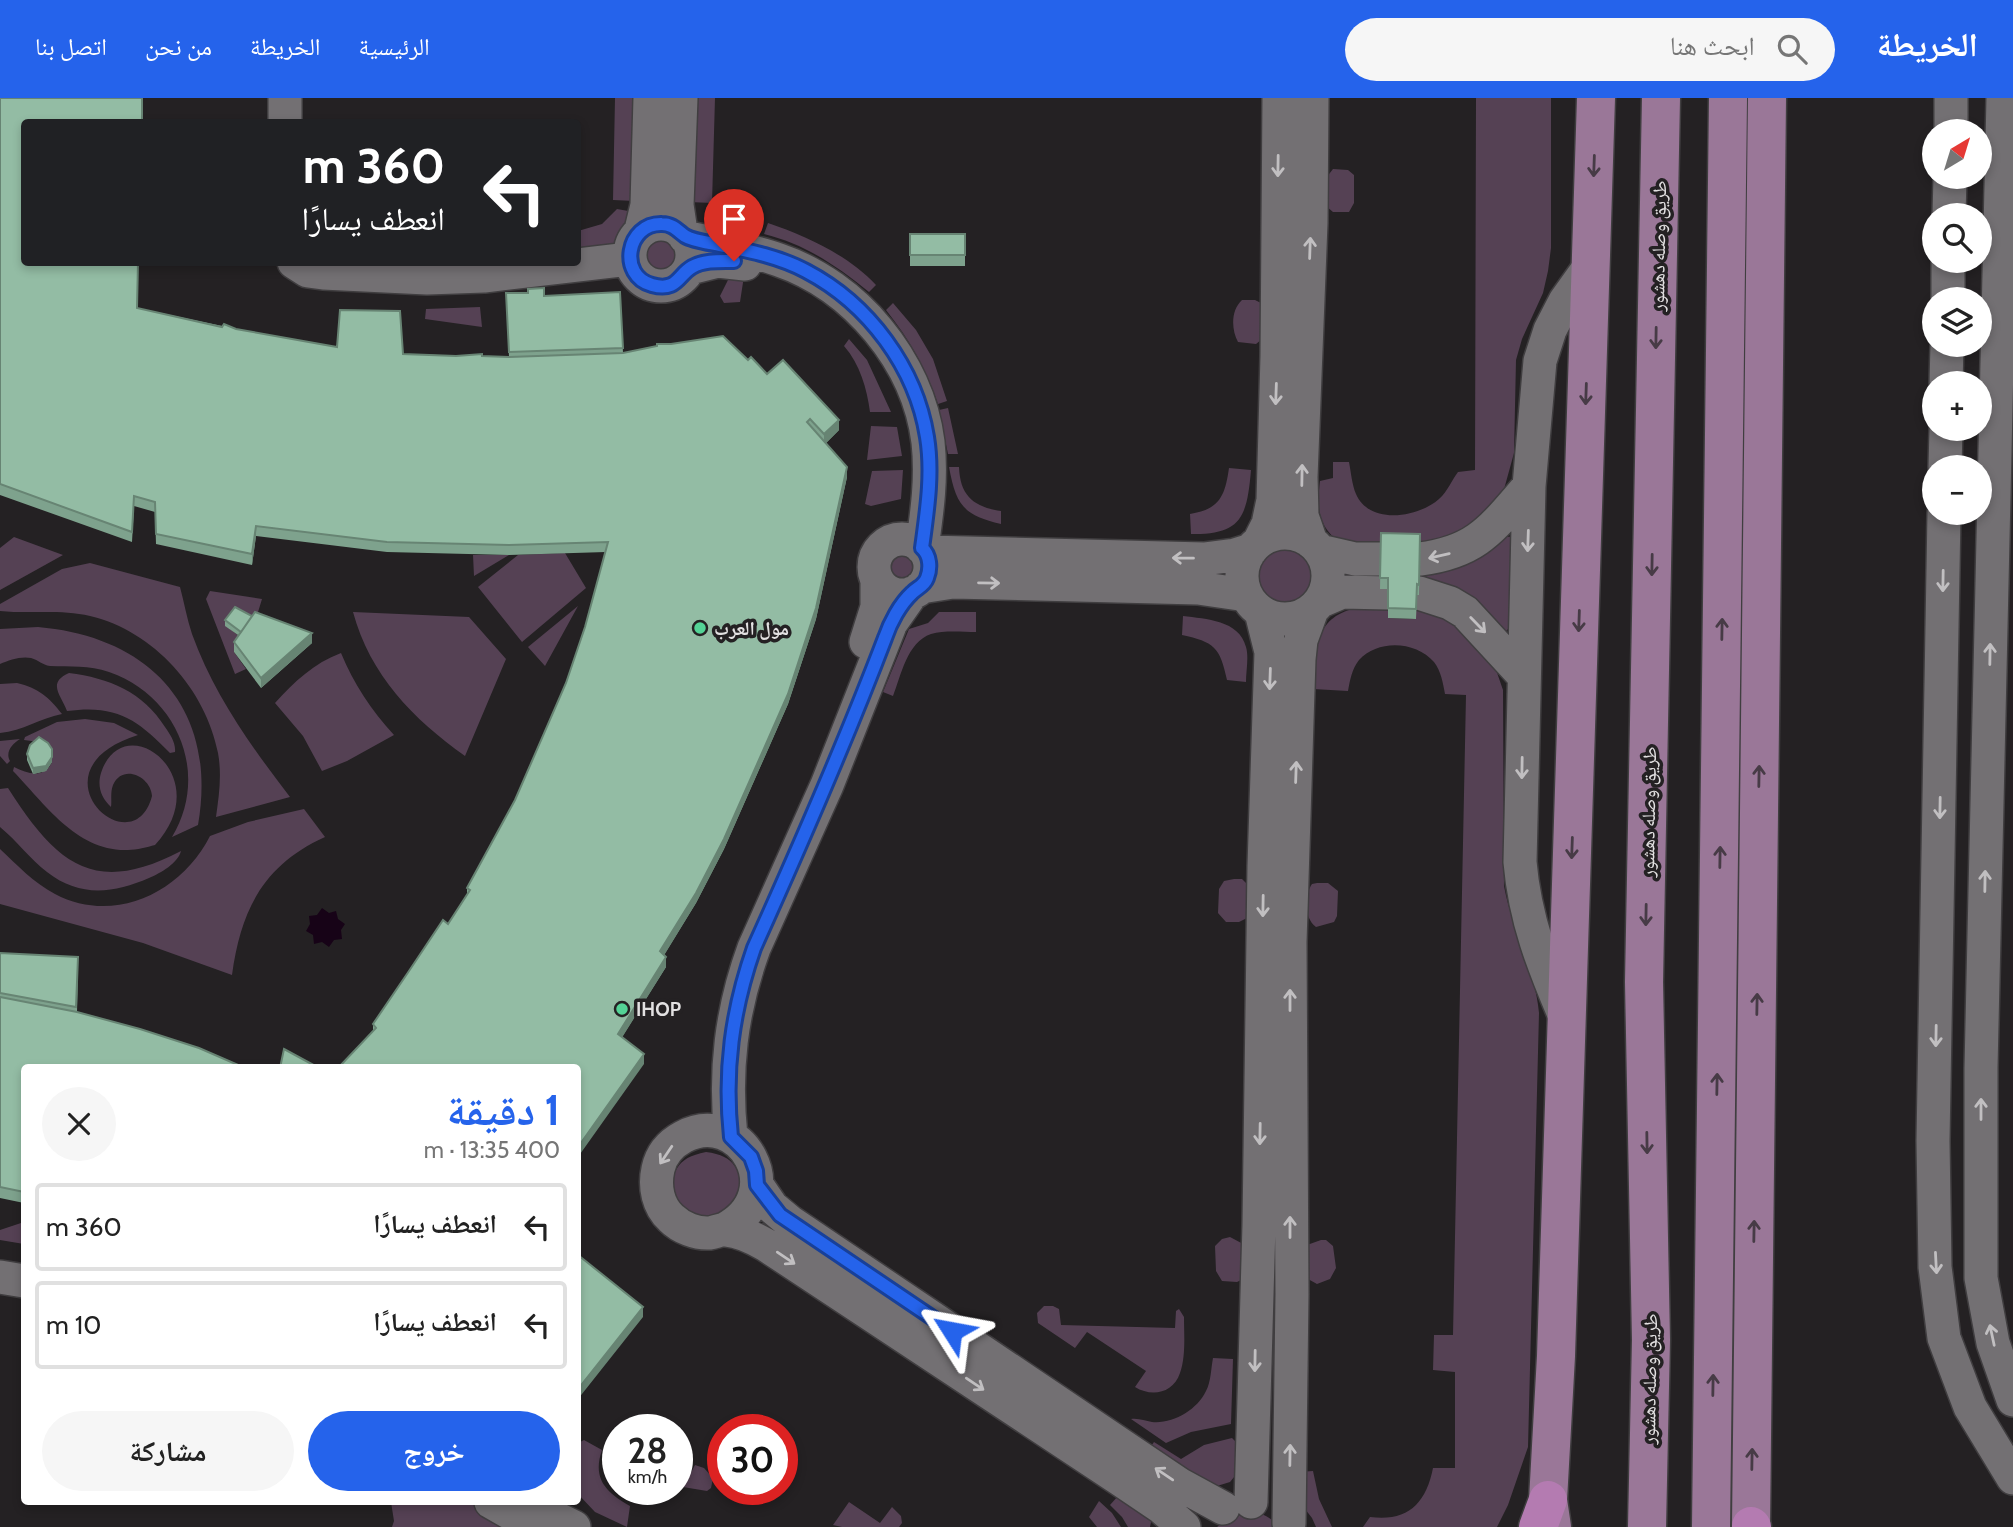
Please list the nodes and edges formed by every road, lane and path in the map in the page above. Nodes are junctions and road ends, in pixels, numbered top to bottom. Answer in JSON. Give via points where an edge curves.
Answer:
{"nodes":[{"id":1,"x":285,"y":98,"type":"edge"},
{"id":2,"x":650,"y":98,"type":"edge"},
{"id":3,"x":681,"y":98,"type":"edge"},
{"id":4,"x":1279,"y":98,"type":"edge"},
{"id":5,"x":1312,"y":98,"type":"edge"},
{"id":6,"x":1596,"y":98,"type":"edge"},
{"id":7,"x":1661,"y":98,"type":"edge"},
{"id":8,"x":1728,"y":98,"type":"edge"},
{"id":9,"x":1767,"y":98,"type":"edge"},
{"id":10,"x":1951,"y":98,"type":"edge"},
{"id":11,"x":2003,"y":98,"type":"edge"},
{"id":12,"x":285,"y":119,"type":"edge"},
{"id":13,"x":1951,"y":119,"type":"edge"},
{"id":14,"x":635,"y":245,"type":"junction"},
{"id":15,"x":685,"y":245,"type":"junction"},
{"id":16,"x":581,"y":256,"type":"edge"},
{"id":17,"x":300,"y":266,"type":"edge"},
{"id":18,"x":533,"y":266,"type":"edge"},
{"id":19,"x":1590,"y":266,"type":"junction"},
{"id":20,"x":1529,"y":486,"type":"junction"},
{"id":21,"x":1944,"y":525,"type":"edge"},
{"id":22,"x":1255,"y":545,"type":"junction"},
{"id":23,"x":917,"y":546,"type":"junction"},
{"id":24,"x":1316,"y":546,"type":"junction"},
{"id":25,"x":1381,"y":559,"type":"edge"},
{"id":26,"x":1420,"y":559,"type":"edge"},
{"id":27,"x":877,"y":580,"type":"junction"},
{"id":28,"x":917,"y":590,"type":"junction"},
{"id":29,"x":1254,"y":604,"type":"junction"},
{"id":30,"x":1316,"y":605,"type":"junction"},
{"id":31,"x":1524,"y":676,"type":"junction"},
{"id":32,"x":1567,"y":1020,"type":"junction"},
{"id":33,"x":717,"y":1134,"type":"junction"},
{"id":34,"x":757,"y":1185,"type":"junction"},
{"id":35,"x":725,"y":1230,"type":"junction"},
{"id":36,"x":0,"y":1261,"type":"edge"},
{"id":37,"x":21,"y":1264,"type":"edge"},
{"id":38,"x":0,"y":1277,"type":"edge"},
{"id":39,"x":21,"y":1280,"type":"edge"},
{"id":40,"x":2013,"y":1400,"type":"edge"},
{"id":41,"x":2013,"y":1478,"type":"edge"},
{"id":42,"x":496,"y":1505,"type":"edge"},
{"id":43,"x":530,"y":1505,"type":"edge"},
{"id":44,"x":1226,"y":1512,"type":"edge"},
{"id":45,"x":1546,"y":1518,"type":"edge"},
{"id":46,"x":1290,"y":1525,"type":"edge"},
{"id":47,"x":536,"y":1527,"type":"edge"},
{"id":48,"x":574,"y":1527,"type":"edge"},
{"id":49,"x":1184,"y":1527,"type":"edge"},
{"id":50,"x":1647,"y":1527,"type":"edge"},
{"id":51,"x":1711,"y":1527,"type":"edge"},
{"id":52,"x":1751,"y":1527,"type":"edge"}],
"edges":[{"from":1,"to":12,"type":"street"},
{"from":2,"to":14,"type":"street","via":[[647,205]]},
{"from":3,"to":15,"type":"street","via":[[677,205]]},
{"from":4,"to":22,"type":"street","one_way":true,"via":[[1273,489],[1268,524]]},
{"from":24,"to":5,"type":"street","one_way":true,"via":[[1302,516],[1301,477]]},
{"from":6,"to":19,"type":"main road","one_way":true},
{"from":7,"to":50,"type":"main road","name":"طريق وصله دهشور","one_way":true,"via":[[1644,982],[1651,1340]]},
{"from":51,"to":8,"type":"main road","one_way":true},
{"from":52,"to":9,"type":"main road","one_way":true},
{"from":10,"to":13,"type":"street"},
{"from":40,"to":11,"type":"street","one_way":true,"via":[[1993,1343],[1981,1278],[1981,1068]]},
{"from":14,"to":15,"type":"street","via":[[661,224],[672,226]]},
{"from":14,"to":15,"type":"street","via":[[633,270],[640,279],[662,286],[683,277]]},
{"from":14,"to":16,"type":"street"},
{"from":15,"to":23,"type":"street","via":[[779,260],[806,271],[853,303],[883,336],[922,410],[927,439],[930,478]]},
{"from":17,"to":18,"type":"street","via":[[323,274],[427,278],[484,276]]},
{"from":19,"to":20,"type":"street","via":[[1565,301],[1540,361]]},
{"from":19,"to":32,"type":"main road","one_way":true},
{"from":20,"to":26,"type":"street","one_way":true,"via":[[1489,531],[1466,548]]},
{"from":20,"to":31,"type":"street","one_way":true},
{"from":21,"to":41,"type":"street","one_way":true,"via":[[1935,1267],[1944,1338],[1970,1407]]},
{"from":22,"to":23,"type":"street","one_way":true,"via":[[1235,555],[1205,559]]},
{"from":22,"to":24,"type":"street","via":[[1273,534],[1286,533]]},
{"from":22,"to":29,"type":"street","via":[[1243,564],[1242,580]]},
{"from":23,"to":27,"type":"street","via":[[891,541],[877,553]]},
{"from":23,"to":28,"type":"street","via":[[929,570]]},
{"from":24,"to":25,"type":"street","via":[[1355,559]]},
{"from":24,"to":30,"type":"street","via":[[1328,576]]},
{"from":27,"to":28,"type":"street","via":[[891,592]]},
{"from":27,"to":33,"type":"street","via":[[877,607],[851,685],[730,977],[721,1010]]},
{"from":28,"to":29,"type":"street","one_way":true,"via":[[953,582],[1198,588]]},
{"from":28,"to":33,"type":"street","via":[[891,623],[744,975]]},
{"from":29,"to":30,"type":"street","via":[[1273,618],[1287,619],[1300,617]]},
{"from":29,"to":44,"type":"street","one_way":true,"via":[[1271,652],[1259,1225]]},
{"from":30,"to":31,"type":"street","one_way":true,"via":[[1342,592],[1404,593],[1450,603],[1465,612]]},
{"from":46,"to":30,"type":"street","one_way":true,"via":[[1290,942],[1299,659],[1301,640]]},
{"from":31,"to":32,"type":"street","one_way":true,"via":[[1523,895],[1541,961]]},
{"from":32,"to":45,"type":"main road","via":[[1557,1343]]},
{"from":33,"to":34,"type":"street","via":[[751,1157]]},
{"from":33,"to":35,"type":"street","one_way":true,"via":[[688,1134],[676,1141],[666,1151],[656,1178],[657,1193],[671,1218],[682,1226],[710,1233]]},
{"from":34,"to":35,"type":"street","via":[[747,1212]]},
{"from":44,"to":34,"type":"street","one_way":true,"via":[[790,1222]]},
{"from":35,"to":49,"type":"street","one_way":true,"via":[[766,1244],[1161,1507]]},
{"from":36,"to":37,"type":"street"},
{"from":38,"to":39,"type":"street"},
{"from":42,"to":47,"type":"street"},
{"from":43,"to":48,"type":"street"},
{"from":44,"to":46,"type":"street","via":[[1266,1505]]}]}
